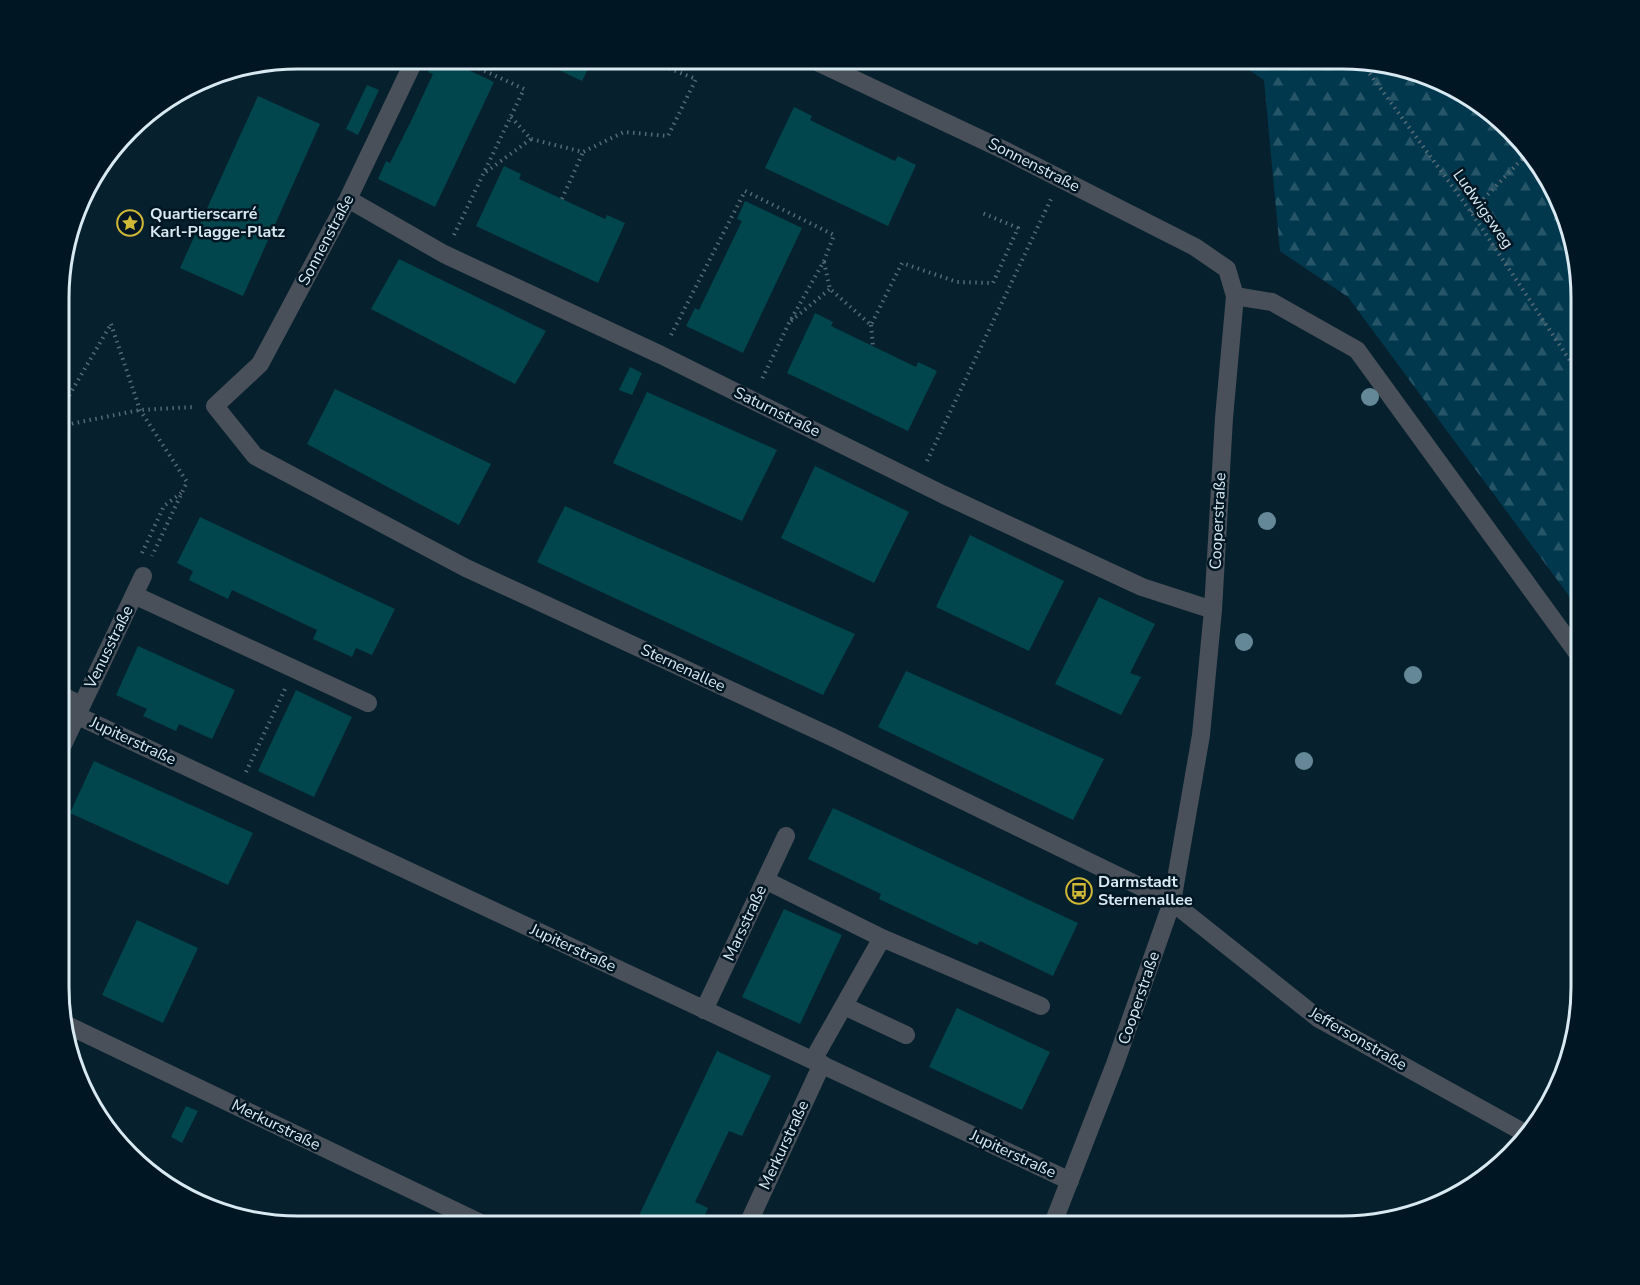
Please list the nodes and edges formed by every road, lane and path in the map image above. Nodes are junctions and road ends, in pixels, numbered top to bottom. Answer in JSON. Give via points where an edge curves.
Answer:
{"nodes":[{"id":1,"x":410,"y":69,"type":"edge"},
{"id":2,"x":481,"y":69,"type":"edge"},
{"id":3,"x":670,"y":69,"type":"edge"},
{"id":4,"x":832,"y":69,"type":"edge"},
{"id":5,"x":1367,"y":70,"type":"edge"},
{"id":6,"x":511,"y":117,"type":"junction"},
{"id":7,"x":531,"y":139,"type":"junction"},
{"id":8,"x":583,"y":152,"type":"junction"},
{"id":9,"x":1523,"y":158,"type":"edge"},
{"id":10,"x":483,"y":174,"type":"junction"},
{"id":11,"x":1061,"y":178,"type":"junction"},
{"id":12,"x":348,"y":199,"type":"junction"},
{"id":13,"x":562,"y":199,"type":"dead end"},
{"id":14,"x":980,"y":212,"type":"dead end"},
{"id":15,"x":1471,"y":212,"type":"junction"},
{"id":16,"x":444,"y":254,"type":"junction"},
{"id":17,"x":824,"y":261,"type":"junction"},
{"id":18,"x":830,"y":289,"type":"junction"},
{"id":19,"x":1235,"y":296,"type":"junction"},
{"id":20,"x":789,"y":323,"type":"junction"},
{"id":21,"x":871,"y":324,"type":"junction"},
{"id":22,"x":873,"y":347,"type":"dead end"},
{"id":23,"x":661,"y":354,"type":"junction"},
{"id":24,"x":1571,"y":362,"type":"edge"},
{"id":25,"x":759,"y":385,"type":"dead end"},
{"id":26,"x":69,"y":396,"type":"edge"},
{"id":27,"x":215,"y":406,"type":"junction"},
{"id":28,"x":140,"y":410,"type":"junction"},
{"id":29,"x":69,"y":424,"type":"edge"},
{"id":30,"x":918,"y":480,"type":"junction"},
{"id":31,"x":183,"y":492,"type":"junction"},
{"id":32,"x":143,"y":576,"type":"junction"},
{"id":33,"x":134,"y":595,"type":"junction"},
{"id":34,"x":1213,"y":610,"type":"junction"},
{"id":35,"x":1571,"y":640,"type":"edge"},
{"id":36,"x":296,"y":668,"type":"junction"},
{"id":37,"x":69,"y":702,"type":"edge"},
{"id":38,"x":368,"y":703,"type":"dead end"},
{"id":39,"x":78,"y":710,"type":"junction"},
{"id":40,"x":69,"y":730,"type":"edge"},
{"id":41,"x":238,"y":789,"type":"junction"},
{"id":42,"x":786,"y":836,"type":"dead end"},
{"id":43,"x":765,"y":880,"type":"junction"},
{"id":44,"x":1172,"y":902,"type":"junction"},
{"id":45,"x":882,"y":938,"type":"junction"},
{"id":46,"x":844,"y":1006,"type":"junction"},
{"id":47,"x":1041,"y":1006,"type":"dead end"},
{"id":48,"x":704,"y":1010,"type":"junction"},
{"id":49,"x":73,"y":1028,"type":"edge"},
{"id":50,"x":906,"y":1035,"type":"dead end"},
{"id":51,"x":818,"y":1062,"type":"junction"},
{"id":52,"x":1520,"y":1131,"type":"edge"},
{"id":53,"x":1070,"y":1181,"type":"junction"},
{"id":54,"x":466,"y":1216,"type":"edge"},
{"id":55,"x":751,"y":1216,"type":"edge"},
{"id":56,"x":1056,"y":1216,"type":"edge"}],
"edges":[{"from":1,"to":12,"type":"street","name":"Sonnenstraße"},
{"from":2,"to":6,"type":"path","via":[[524,89]]},
{"from":3,"to":8,"type":"path","via":[[696,80],[668,136],[624,132]]},
{"from":4,"to":11,"type":"street","name":"Sonnenstraße"},
{"from":5,"to":15,"type":"path","name":"Ludwigsweg"},
{"from":6,"to":7,"type":"path"},
{"from":6,"to":10,"type":"path"},
{"from":7,"to":8,"type":"path"},
{"from":7,"to":10,"type":"path"},
{"from":8,"to":13,"type":"path"},
{"from":9,"to":15,"type":"path"},
{"from":10,"to":16,"type":"path"},
{"from":11,"to":19,"type":"street","name":"Sonnenstraße","via":[[1195,247],[1227,269]]},
{"from":11,"to":30,"type":"path"},
{"from":12,"to":16,"type":"street","name":"Saturnstraße"},
{"from":12,"to":27,"type":"street","name":"Sonnenstraße","via":[[260,364]]},
{"from":14,"to":21,"type":"path","via":[[1018,228],[993,283],[957,282],[902,263]]},
{"from":15,"to":24,"type":"path","name":"Ludwigsweg"},
{"from":16,"to":23,"type":"street","name":"Saturnstraße"},
{"from":17,"to":18,"type":"path"},
{"from":17,"to":20,"type":"path"},
{"from":17,"to":23,"type":"path","via":[[834,235],[746,191]]},
{"from":18,"to":20,"type":"path"},
{"from":18,"to":21,"type":"path"},
{"from":19,"to":34,"type":"street","name":"Cooperstraße"},
{"from":19,"to":35,"type":"street","via":[[1272,302],[1357,350]]},
{"from":20,"to":25,"type":"path"},
{"from":21,"to":22,"type":"path"},
{"from":23,"to":30,"type":"street","name":"Saturnstraße"},
{"from":26,"to":28,"type":"path","via":[[111,324]]},
{"from":27,"to":28,"type":"path"},
{"from":27,"to":44,"type":"street","name":"Sternenallee","via":[[255,456],[466,568],[834,738]]},
{"from":28,"to":29,"type":"path"},
{"from":28,"to":31,"type":"path","via":[[187,482]]},
{"from":30,"to":34,"type":"street","name":"Saturnstraße","via":[[1142,587]]},
{"from":31,"to":32,"type":"path"},
{"from":31,"to":32,"type":"path","via":[[165,506],[156,524],[138,562]]},
{"from":32,"to":33,"type":"street","name":"Venusstraße"},
{"from":33,"to":36,"type":"street"},
{"from":33,"to":39,"type":"street","name":"Venusstraße"},
{"from":34,"to":44,"type":"street","name":"Cooperstraße","via":[[1201,735]]},
{"from":36,"to":38,"type":"street"},
{"from":36,"to":41,"type":"path"},
{"from":37,"to":39,"type":"street","name":"Jupiterstraße"},
{"from":39,"to":40,"type":"street","name":"Venusstraße"},
{"from":39,"to":41,"type":"street","name":"Jupiterstraße"},
{"from":41,"to":48,"type":"street","name":"Jupiterstraße"},
{"from":42,"to":43,"type":"street","name":"Marsstraße"},
{"from":43,"to":45,"type":"street"},
{"from":43,"to":48,"type":"street","name":"Marsstraße"},
{"from":44,"to":52,"type":"street","name":"Jeffersonstraße","via":[[1319,1019]]},
{"from":44,"to":53,"type":"street","name":"Cooperstraße"},
{"from":45,"to":46,"type":"street","name":"Merkurstraße"},
{"from":45,"to":47,"type":"street"},
{"from":46,"to":50,"type":"street"},
{"from":46,"to":51,"type":"street","name":"Merkurstraße"},
{"from":48,"to":51,"type":"street","name":"Jupiterstraße"},
{"from":49,"to":54,"type":"street","name":"Merkurstraße"},
{"from":51,"to":53,"type":"street","name":"Jupiterstraße"},
{"from":51,"to":55,"type":"street","name":"Merkurstraße"},
{"from":53,"to":56,"type":"street","name":"Cooperstraße"}]}
